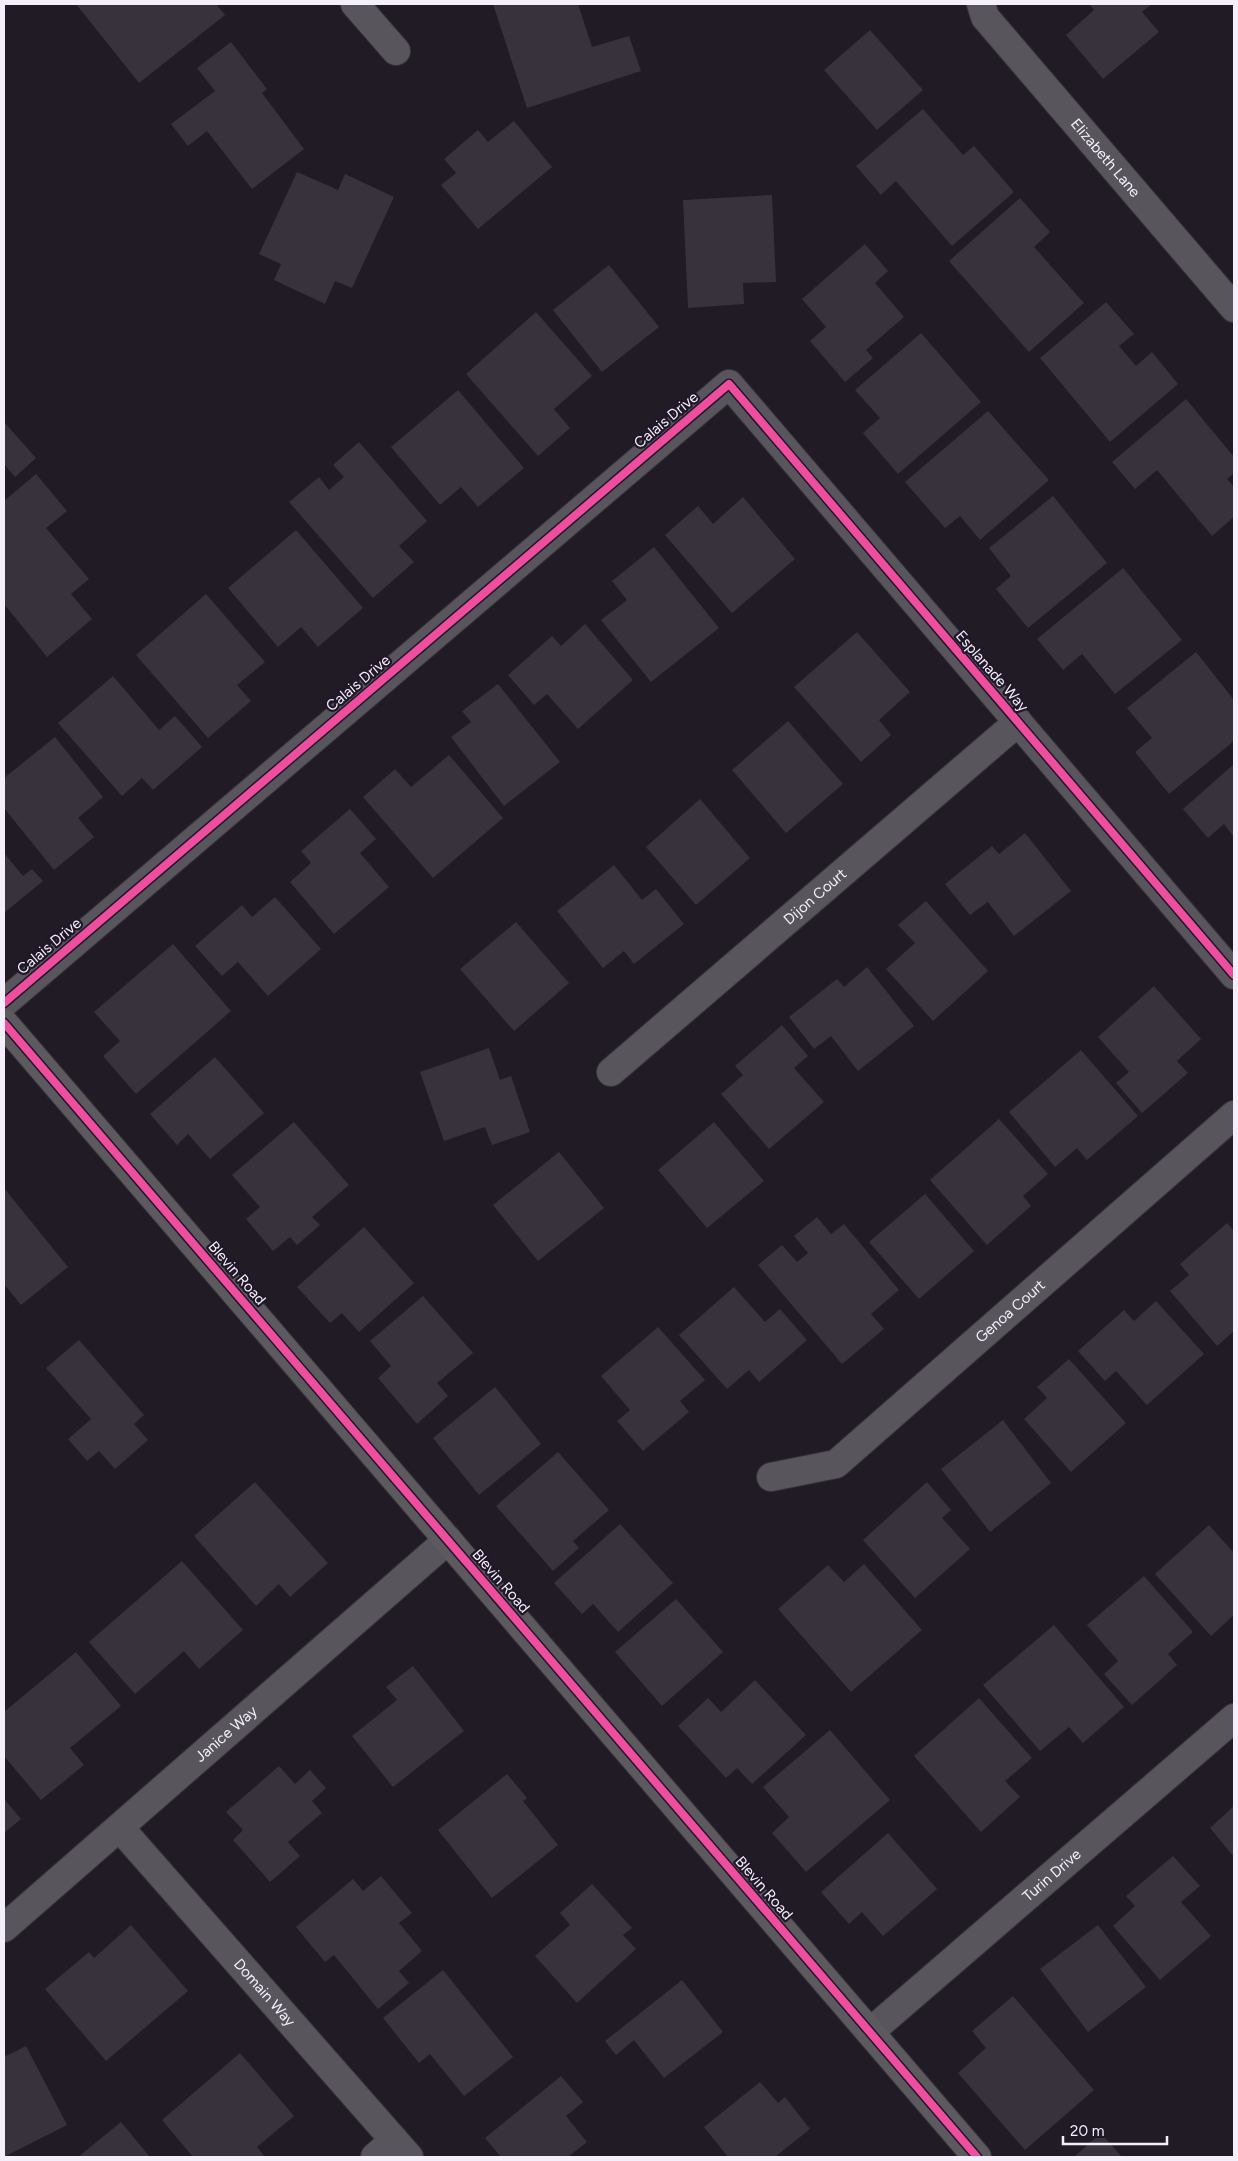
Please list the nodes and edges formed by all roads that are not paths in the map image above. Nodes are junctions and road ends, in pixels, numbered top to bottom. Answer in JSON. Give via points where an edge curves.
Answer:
{"nodes":[{"id":1,"x":355,"y":4,"type":"edge"},
{"id":2,"x":981,"y":4,"type":"edge"},
{"id":3,"x":396,"y":51,"type":"dead end"},
{"id":4,"x":1234,"y":308,"type":"edge"},
{"id":5,"x":729,"y":384,"type":"joint"},
{"id":6,"x":1018,"y":722,"type":"junction"},
{"id":7,"x":1234,"y":975,"type":"edge"},
{"id":8,"x":4,"y":1003,"type":"edge"},
{"id":9,"x":4,"y":1023,"type":"edge"},
{"id":10,"x":611,"y":1072,"type":"dead end"},
{"id":11,"x":1234,"y":1116,"type":"edge"},
{"id":12,"x":771,"y":1476,"type":"dead end"},
{"id":13,"x":448,"y":1540,"type":"junction"},
{"id":14,"x":1234,"y":1718,"type":"edge"},
{"id":15,"x":120,"y":1828,"type":"junction"},
{"id":16,"x":4,"y":1928,"type":"edge"},
{"id":17,"x":870,"y":2032,"type":"junction"},
{"id":18,"x":393,"y":2152,"type":"edge"},
{"id":19,"x":977,"y":2157,"type":"edge"}],
"edges":[{"from":1,"to":3,"type":"street"},
{"from":2,"to":4,"type":"street","name":"Elizabeth Lane","via":[[985,17]]},
{"from":5,"to":6,"type":"street","name":"Esplanade Way"},
{"from":5,"to":8,"type":"street","name":"Calais Drive"},
{"from":6,"to":7,"type":"street","name":"Esplanade Way"},
{"from":6,"to":10,"type":"street","name":"Dijon Court"},
{"from":9,"to":13,"type":"street","name":"Blevin Road"},
{"from":11,"to":12,"type":"street","name":"Genoa Court","via":[[836,1464]]},
{"from":13,"to":15,"type":"street","name":"Janice Way"},
{"from":13,"to":17,"type":"street","name":"Blevin Road"},
{"from":14,"to":17,"type":"street","name":"Turin Drive"},
{"from":15,"to":16,"type":"street","name":"Janice Way"},
{"from":15,"to":18,"type":"street","name":"Domain Way"},
{"from":17,"to":19,"type":"street","name":"Blevin Road"}]}
